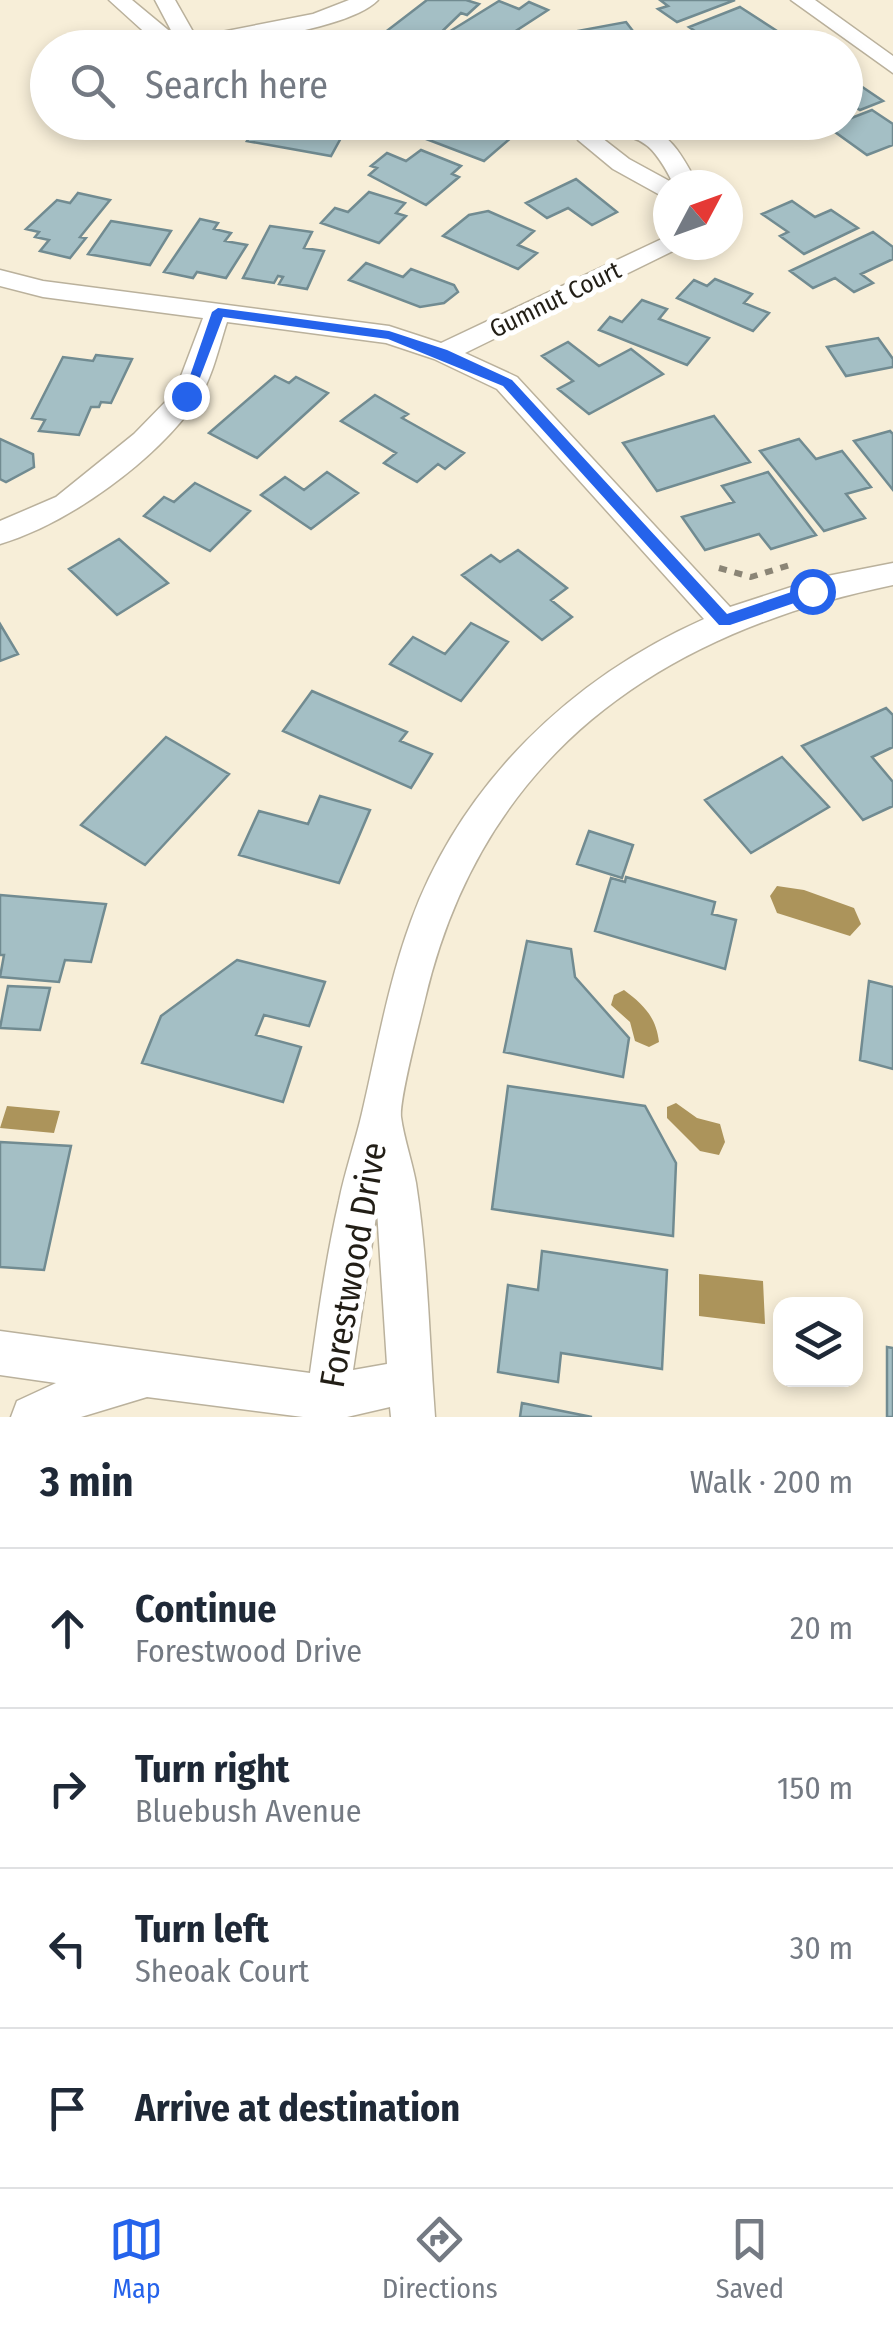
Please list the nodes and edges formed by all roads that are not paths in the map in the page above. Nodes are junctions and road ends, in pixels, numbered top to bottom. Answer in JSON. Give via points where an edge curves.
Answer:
{"nodes":[{"id":1,"x":165,"y":0,"type":"edge"},
{"id":2,"x":368,"y":0,"type":"edge"},
{"id":3,"x":800,"y":0,"type":"edge"},
{"id":4,"x":128,"y":2,"type":"edge"},
{"id":5,"x":168,"y":30,"type":"edge"},
{"id":6,"x":181,"y":30,"type":"edge"},
{"id":7,"x":263,"y":30,"type":"edge"},
{"id":8,"x":842,"y":30,"type":"edge"},
{"id":9,"x":863,"y":45,"type":"edge"},
{"id":10,"x":893,"y":66,"type":"edge"},
{"id":11,"x":590,"y":140,"type":"edge"},
{"id":12,"x":658,"y":140,"type":"edge"},
{"id":13,"x":678,"y":170,"type":"edge"},
{"id":14,"x":653,"y":182,"type":"edge"},
{"id":15,"x":653,"y":251,"type":"edge"},
{"id":16,"x":0,"y":278,"type":"edge"},
{"id":17,"x":218,"y":312,"type":"junction"},
{"id":18,"x":443,"y":354,"type":"junction"},
{"id":19,"x":0,"y":533,"type":"edge"},
{"id":20,"x":893,"y":574,"type":"edge"},
{"id":21,"x":724,"y":621,"type":"junction"},
{"id":22,"x":382,"y":1114,"type":"junction"},
{"id":23,"x":0,"y":1353,"type":"edge"},
{"id":24,"x":151,"y":1376,"type":"junction"},
{"id":25,"x":410,"y":1399,"type":"edge"},
{"id":26,"x":327,"y":1407,"type":"edge"},
{"id":27,"x":33,"y":1417,"type":"edge"}],
"edges":[{"from":1,"to":6,"type":"street"},
{"from":2,"to":7,"type":"street"},
{"from":3,"to":8,"type":"street"},
{"from":4,"to":5,"type":"street"},
{"from":9,"to":10,"type":"street"},
{"from":11,"to":14,"type":"street"},
{"from":12,"to":13,"type":"street"},
{"from":15,"to":18,"type":"street","name":"Gumnut Court"},
{"from":16,"to":17,"type":"street"},
{"from":17,"to":18,"type":"street","via":[[389,335]]},
{"from":17,"to":19,"type":"street","via":[[186,396],[144,441],[66,504]]},
{"from":18,"to":21,"type":"street","via":[[508,383]]},
{"from":20,"to":21,"type":"street","name":"Forestwood Drive"},
{"from":21,"to":22,"type":"street","name":"Forestwood Drive","via":[[652,659],[593,701],[485,815],[453,866],[427,928]]},
{"from":22,"to":25,"type":"street","name":"Forestwood Drive","via":[[396,1185]]},
{"from":22,"to":26,"type":"street","name":"Forestwood Drive","via":[[359,1200]]},
{"from":23,"to":24,"type":"street"},
{"from":24,"to":26,"type":"street"},
{"from":24,"to":27,"type":"street","via":[[77,1396]]},
{"from":25,"to":26,"type":"street"}]}
